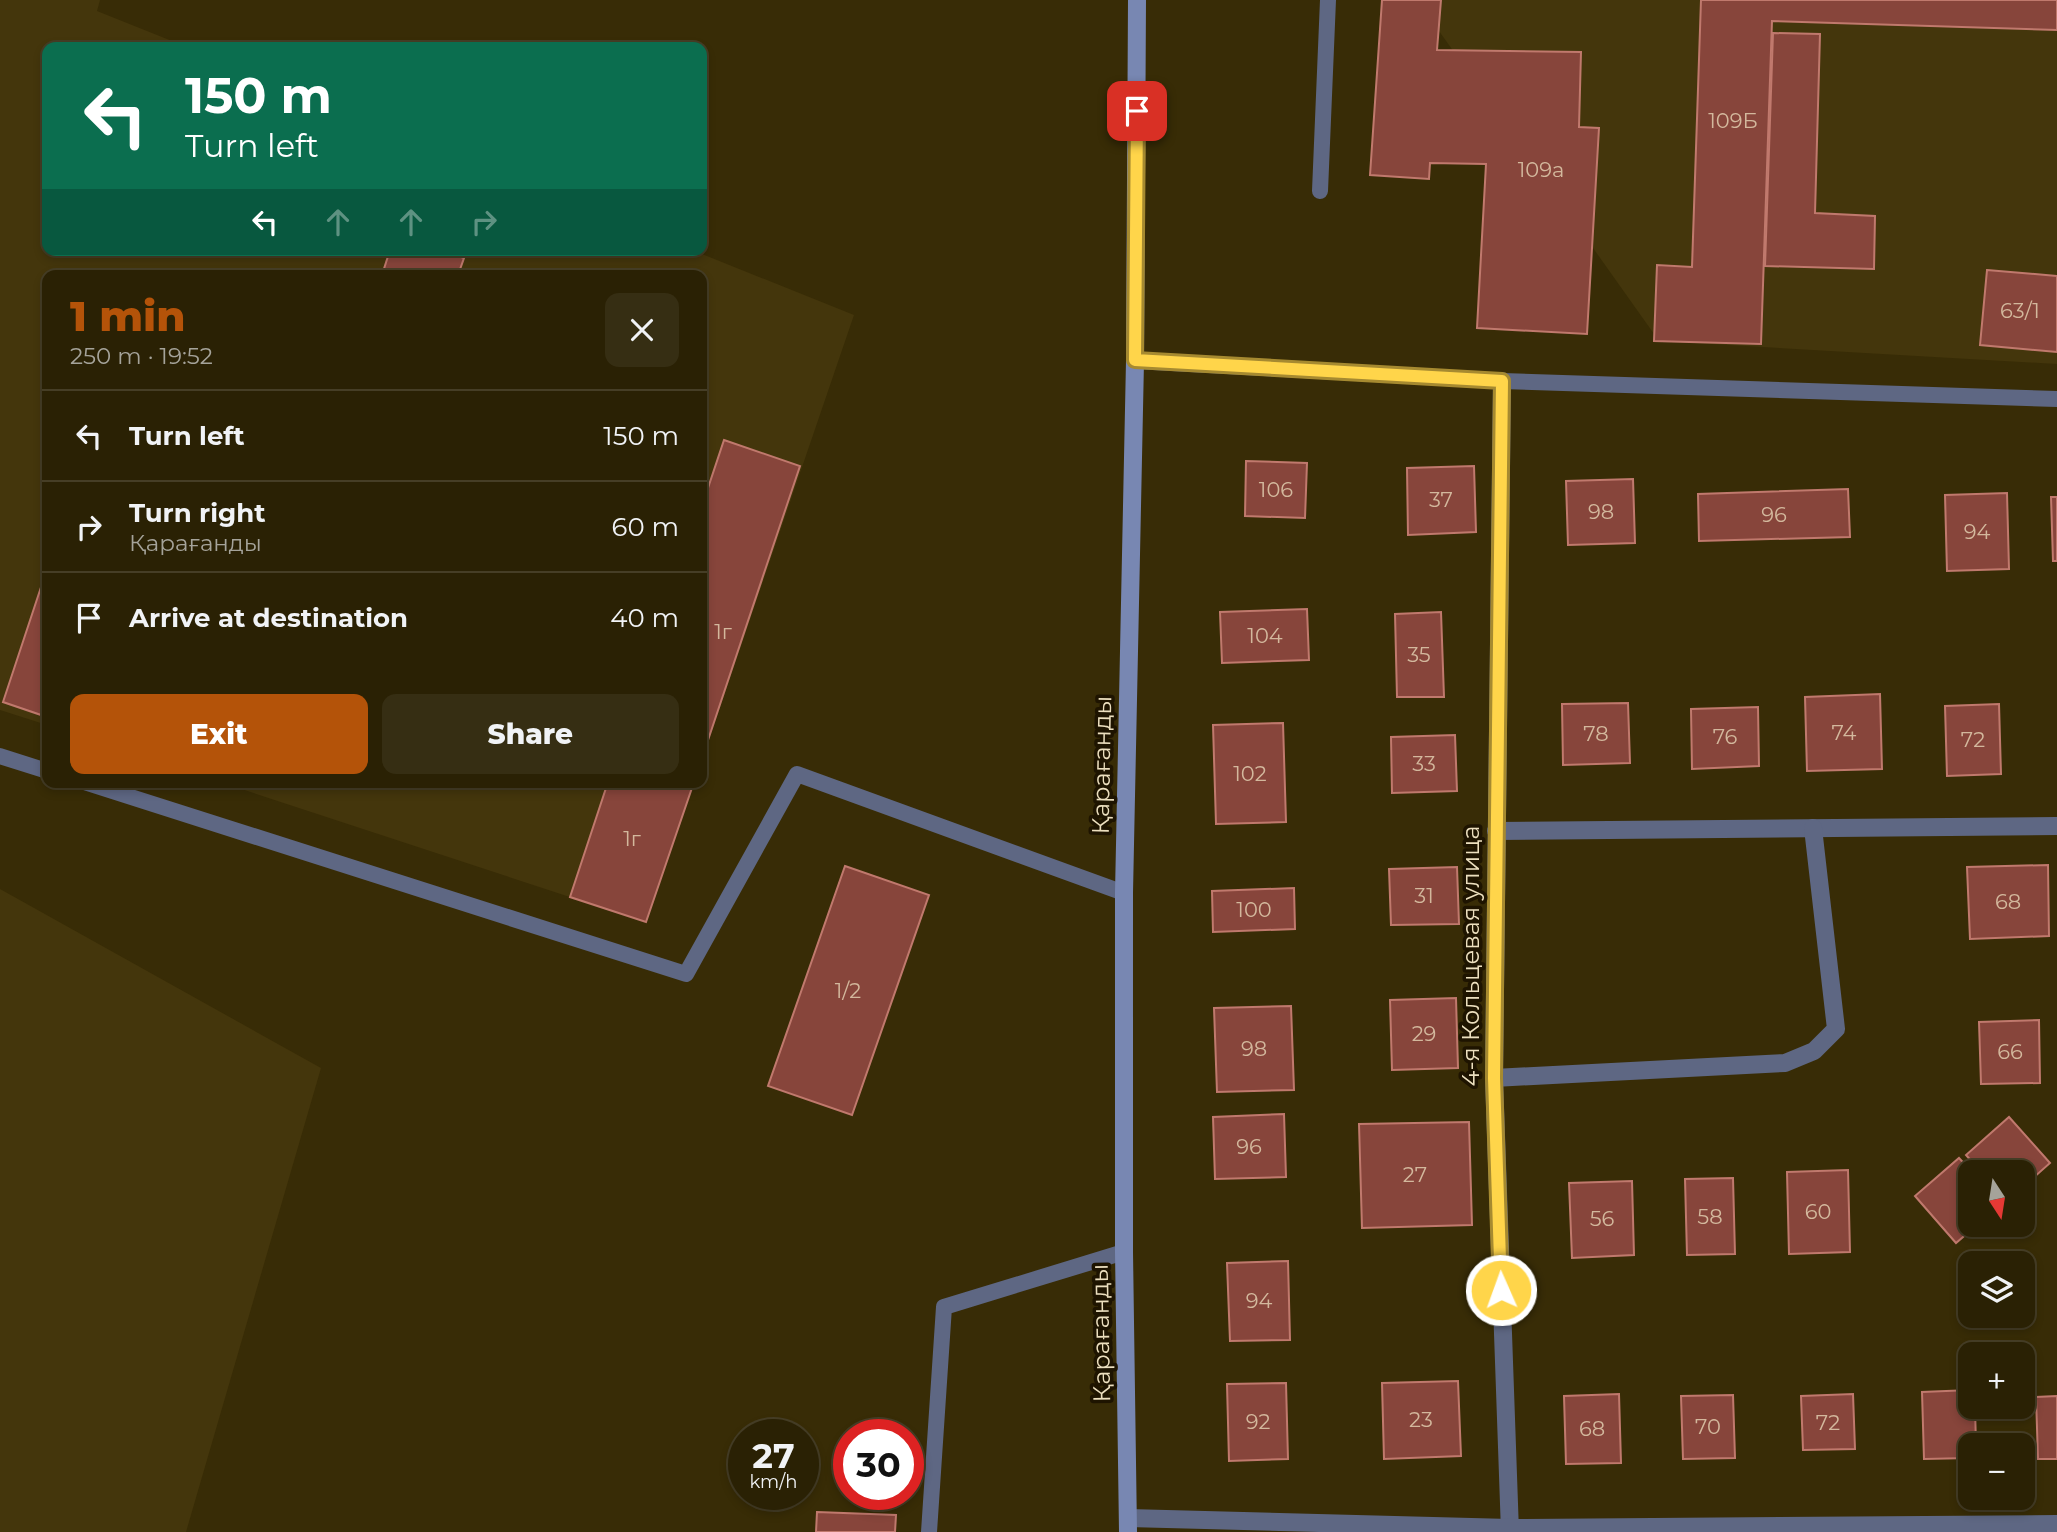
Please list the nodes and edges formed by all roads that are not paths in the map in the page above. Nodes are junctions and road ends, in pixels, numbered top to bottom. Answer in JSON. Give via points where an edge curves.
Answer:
{"nodes":[{"id":1,"x":1137,"y":0,"type":"edge"},
{"id":2,"x":1328,"y":0,"type":"edge"},
{"id":3,"x":1320,"y":191,"type":"dead end"},
{"id":4,"x":1135,"y":360,"type":"junction"},
{"id":5,"x":1502,"y":381,"type":"junction"},
{"id":6,"x":2057,"y":399,"type":"edge"},
{"id":7,"x":0,"y":756,"type":"edge"},
{"id":8,"x":42,"y":769,"type":"edge"},
{"id":9,"x":102,"y":788,"type":"edge"},
{"id":10,"x":2057,"y":826,"type":"edge"},
{"id":11,"x":1813,"y":828,"type":"junction"},
{"id":12,"x":1496,"y":831,"type":"junction"},
{"id":13,"x":1124,"y":893,"type":"junction"},
{"id":14,"x":1494,"y":1078,"type":"junction"},
{"id":15,"x":1124,"y":1252,"type":"junction"},
{"id":16,"x":2057,"y":1524,"type":"edge"},
{"id":17,"x":1128,"y":1525,"type":"edge"},
{"id":18,"x":1510,"y":1530,"type":"edge"},
{"id":19,"x":929,"y":1532,"type":"edge"}],
"edges":[{"from":1,"to":4,"type":"main road","name":"Қарағанды"},
{"from":2,"to":3,"type":"lane"},
{"from":4,"to":5,"type":"lane"},
{"from":4,"to":13,"type":"main road","name":"Қарағанды"},
{"from":5,"to":6,"type":"lane"},
{"from":5,"to":12,"type":"street","name":"4-я Кольцевая улица"},
{"from":7,"to":8,"type":"lane"},
{"from":9,"to":13,"type":"lane","via":[[685,974],[797,774]]},
{"from":10,"to":11,"type":"street"},
{"from":11,"to":12,"type":"street"},
{"from":11,"to":14,"type":"street","via":[[1836,1029],[1814,1051],[1785,1063]]},
{"from":12,"to":14,"type":"street","name":"4-я Кольцевая улица"},
{"from":13,"to":15,"type":"main road","name":"Қарағанды"},
{"from":14,"to":18,"type":"street","name":"4-я Кольцевая улица"},
{"from":15,"to":17,"type":"main road","name":"Қарағанды"},
{"from":15,"to":19,"type":"lane","via":[[944,1307]]},
{"from":16,"to":18,"type":"street"},
{"from":17,"to":18,"type":"street"}]}
